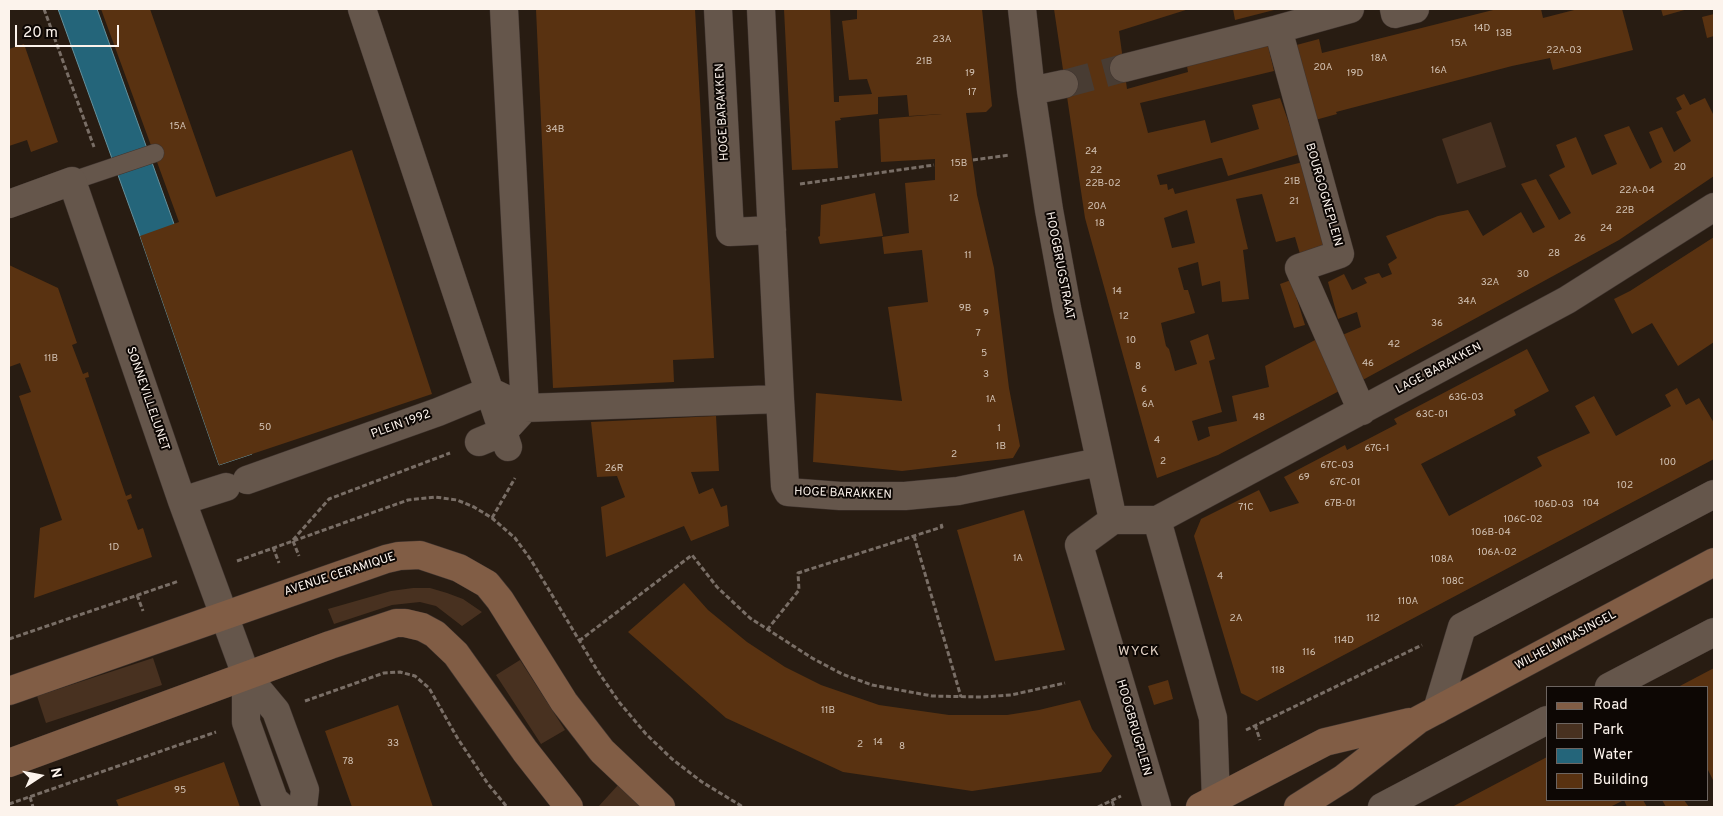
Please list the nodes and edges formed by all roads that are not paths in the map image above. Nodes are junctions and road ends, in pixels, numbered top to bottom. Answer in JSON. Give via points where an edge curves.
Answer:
{"nodes":[{"id":1,"x":362,"y":9,"type":"edge"},
{"id":2,"x":504,"y":9,"type":"edge"},
{"id":3,"x":718,"y":9,"type":"edge"},
{"id":4,"x":761,"y":9,"type":"edge"},
{"id":5,"x":1022,"y":9,"type":"edge"},
{"id":6,"x":1350,"y":9,"type":"edge"},
{"id":7,"x":1394,"y":9,"type":"edge"},
{"id":8,"x":1415,"y":9,"type":"edge"},
{"id":9,"x":1278,"y":29,"type":"junction"},
{"id":10,"x":1124,"y":68,"type":"tunnel mouth"},
{"id":11,"x":1064,"y":84,"type":"tunnel mouth"},
{"id":12,"x":1031,"y":91,"type":"junction"},
{"id":13,"x":155,"y":152,"type":"dead end"},
{"id":14,"x":72,"y":181,"type":"junction"},
{"id":15,"x":9,"y":204,"type":"edge"},
{"id":16,"x":1714,"y":207,"type":"edge"},
{"id":17,"x":772,"y":230,"type":"junction"},
{"id":18,"x":489,"y":391,"type":"junction"},
{"id":19,"x":780,"y":399,"type":"junction"},
{"id":20,"x":525,"y":408,"type":"junction"},
{"id":21,"x":1362,"y":411,"type":"junction"},
{"id":22,"x":1099,"y":462,"type":"junction"},
{"id":23,"x":1714,"y":494,"type":"edge"},
{"id":24,"x":182,"y":501,"type":"junction"},
{"id":25,"x":1113,"y":520,"type":"junction"},
{"id":26,"x":1157,"y":520,"type":"junction"},
{"id":27,"x":1714,"y":562,"type":"edge"},
{"id":28,"x":224,"y":615,"type":"junction"},
{"id":29,"x":1714,"y":632,"type":"edge"},
{"id":30,"x":246,"y":675,"type":"junction"},
{"id":31,"x":1611,"y":686,"type":"edge"},
{"id":32,"x":9,"y":691,"type":"edge"},
{"id":33,"x":1428,"y":715,"type":"junction"},
{"id":34,"x":1546,"y":721,"type":"edge"},
{"id":35,"x":9,"y":763,"type":"edge"},
{"id":36,"x":1210,"y":805,"type":"edge"},
{"id":37,"x":282,"y":807,"type":"edge"},
{"id":38,"x":302,"y":807,"type":"edge"},
{"id":39,"x":569,"y":807,"type":"edge"},
{"id":40,"x":661,"y":807,"type":"edge"},
{"id":41,"x":1157,"y":807,"type":"edge"},
{"id":42,"x":1298,"y":807,"type":"edge"},
{"id":43,"x":1382,"y":807,"type":"edge"}],
"edges":[{"from":1,"to":18,"type":"street"},
{"from":2,"to":20,"type":"street"},
{"from":3,"to":17,"type":"street","name":"HOGE BARAKKEN","via":[[730,232]]},
{"from":4,"to":17,"type":"street","name":"HOGE BARAKKEN"},
{"from":5,"to":12,"type":"street","name":"HOOGBRUGSTRAAT"},
{"from":6,"to":9,"type":"street"},
{"from":7,"to":8,"type":"street","via":[[1395,14]]},
{"from":9,"to":10,"type":"street"},
{"from":9,"to":21,"type":"street","name":"BOURGOGNEPLEIN","via":[[1340,254],[1299,268]]},
{"from":11,"to":12,"type":"street"},
{"from":12,"to":22,"type":"street","name":"HOOGBRUGSTRAAT","via":[[1065,299]]},
{"from":13,"to":14,"type":"lane"},
{"from":14,"to":15,"type":"street"},
{"from":14,"to":24,"type":"street","name":"SONNEVILLELUNET"},
{"from":16,"to":21,"type":"street","name":"LAGE BARAKKEN","via":[[1567,300]]},
{"from":17,"to":19,"type":"street","name":"HOGE BARAKKEN"},
{"from":18,"to":20,"type":"street"},
{"from":18,"to":20,"type":"street","via":[[496,440]]},
{"from":18,"to":24,"type":"street","name":"PLEIN 1992","via":[[438,412]]},
{"from":19,"to":20,"type":"street"},
{"from":19,"to":22,"type":"street","name":"HOGE BARAKKEN","via":[[785,486],[794,494],[905,496],[958,491]]},
{"from":21,"to":26,"type":"street","name":"LAGE BARAKKEN"},
{"from":22,"to":25,"type":"street","name":"HOOGBRUGSTRAAT"},
{"from":23,"to":33,"type":"street","via":[[1462,627]]},
{"from":24,"to":28,"type":"street","name":"SONNEVILLELUNET"},
{"from":25,"to":26,"type":"street"},
{"from":25,"to":41,"type":"street","name":"HOOGBRUGPLEIN","via":[[1080,545]]},
{"from":26,"to":36,"type":"street","via":[[1212,718]]},
{"from":27,"to":33,"type":"street","name":"WILHELMINASINGEL"},
{"from":28,"to":30,"type":"street","name":"SONNEVILLELUNET"},
{"from":28,"to":32,"type":"street","name":"AVENUE CERAMIQUE"},
{"from":28,"to":40,"type":"street","name":"AVENUE CERAMIQUE","via":[[399,556],[420,555],[458,568],[487,584],[564,702],[597,745]]},
{"from":29,"to":31,"type":"street"},
{"from":30,"to":35,"type":"street"},
{"from":30,"to":37,"type":"street","via":[[246,722],[274,800]]},
{"from":30,"to":38,"type":"street","via":[[276,711],[305,790]]},
{"from":30,"to":39,"type":"street","via":[[396,623],[422,627],[446,644],[466,666]]},
{"from":33,"to":36,"type":"street","name":"WILHELMINASINGEL","via":[[1326,742]]},
{"from":33,"to":42,"type":"street","name":"WILHELMINASINGEL","via":[[1344,778]]},
{"from":34,"to":43,"type":"street"}]}
